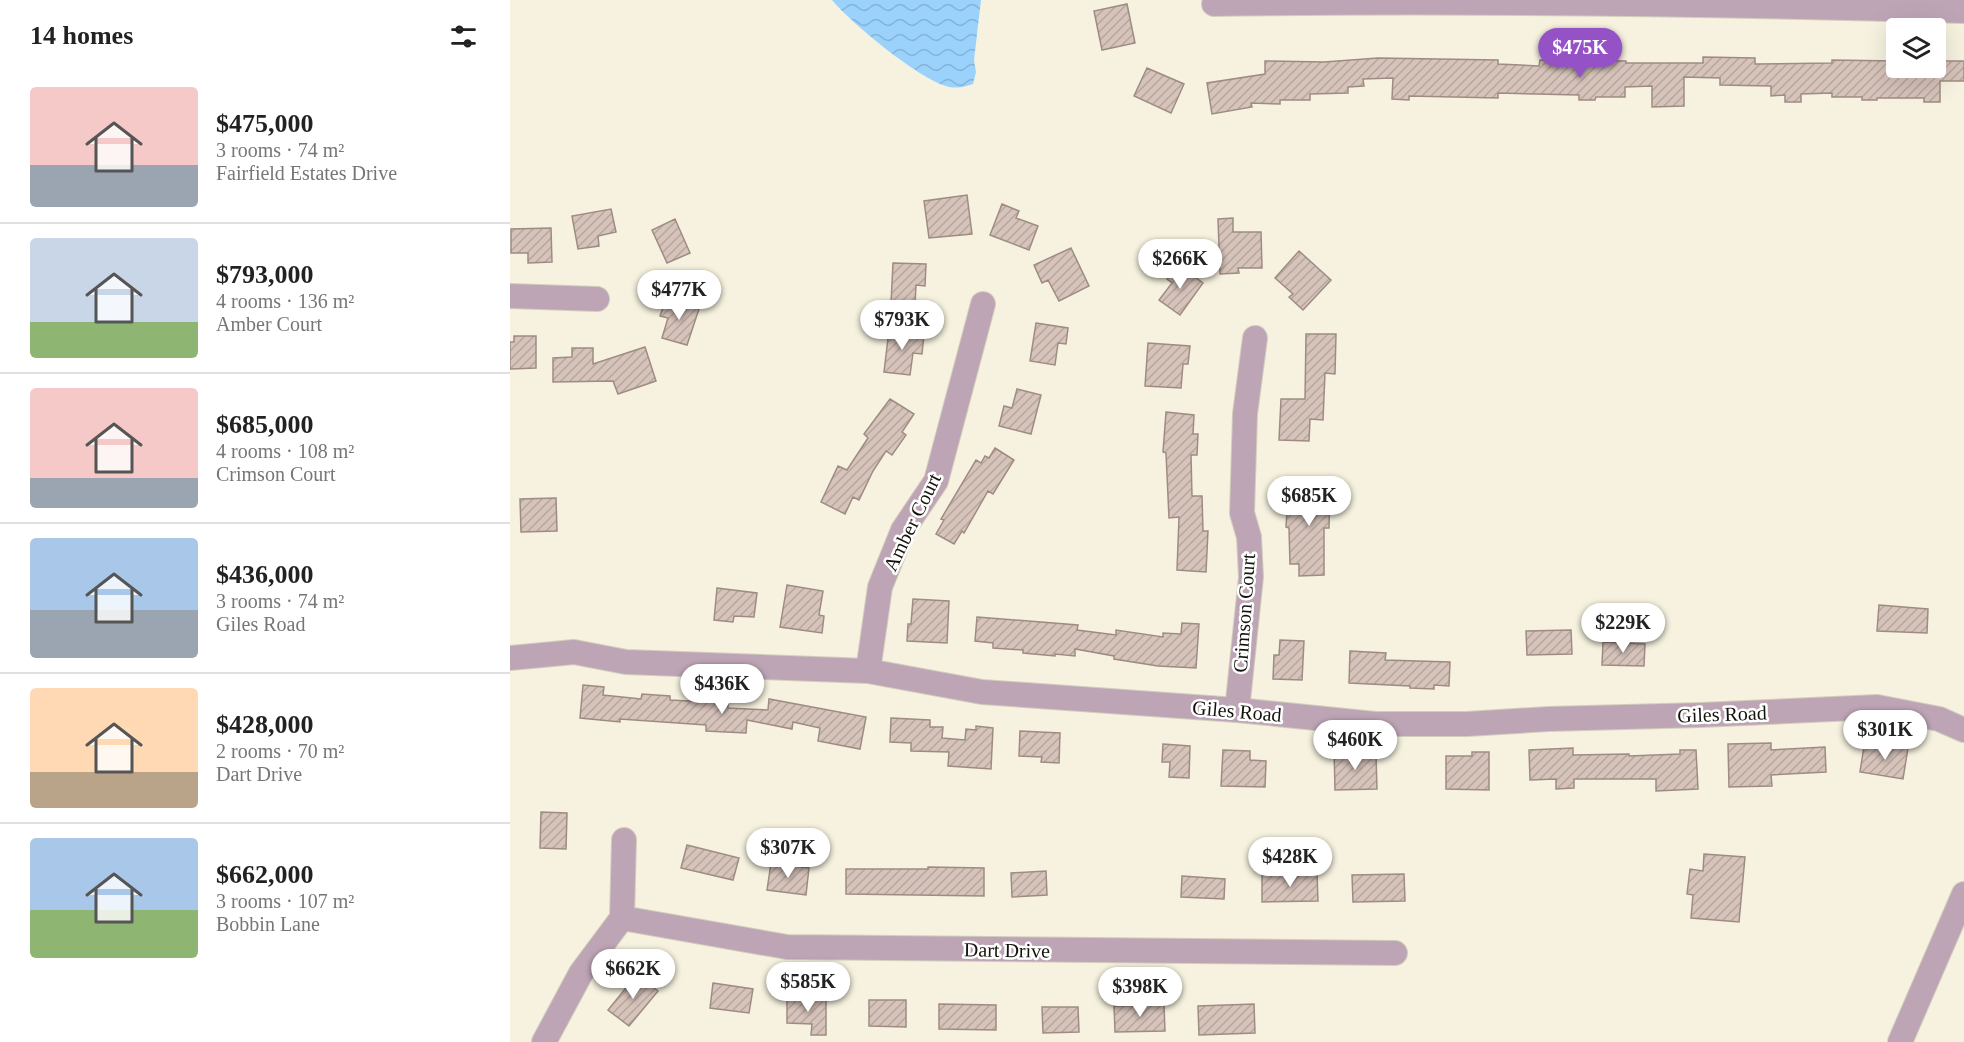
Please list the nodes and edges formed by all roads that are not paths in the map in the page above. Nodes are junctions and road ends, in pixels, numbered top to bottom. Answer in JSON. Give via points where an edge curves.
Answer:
{"nodes":[{"id":1,"x":1214,"y":4,"type":"dead end"},
{"id":2,"x":1964,"y":11,"type":"edge"},
{"id":3,"x":510,"y":296,"type":"edge"},
{"id":4,"x":597,"y":299,"type":"dead end"},
{"id":5,"x":983,"y":304,"type":"dead end"},
{"id":6,"x":1255,"y":338,"type":"dead end"},
{"id":7,"x":510,"y":658,"type":"edge"},
{"id":8,"x":868,"y":671,"type":"junction"},
{"id":9,"x":1237,"y":710,"type":"junction"},
{"id":10,"x":1964,"y":730,"type":"edge"},
{"id":11,"x":624,"y":840,"type":"dead end"},
{"id":12,"x":1964,"y":894,"type":"edge"},
{"id":13,"x":622,"y":918,"type":"junction"},
{"id":14,"x":1395,"y":953,"type":"dead end"},
{"id":15,"x":544,"y":1042,"type":"edge"},
{"id":16,"x":1900,"y":1042,"type":"edge"}],
"edges":[{"from":1,"to":2,"type":"street","via":[[1293,0],[1618,2]]},
{"from":3,"to":4,"type":"street"},
{"from":5,"to":8,"type":"street","name":"Amber Court","via":[[936,481],[903,530],[880,587]]},
{"from":6,"to":9,"type":"street","name":"Crimson Court","via":[[1245,414],[1242,513],[1249,537],[1251,576]]},
{"from":7,"to":8,"type":"street","name":"Giles Road","via":[[574,652],[626,662]]},
{"from":8,"to":9,"type":"street","name":"Giles Road","via":[[982,692]]},
{"from":9,"to":10,"type":"street","name":"Giles Road","via":[[1375,724],[1467,724],[1877,707],[1939,719]]},
{"from":11,"to":13,"type":"street"},
{"from":12,"to":16,"type":"street"},
{"from":13,"to":14,"type":"street","name":"Dart Drive","via":[[787,947]]},
{"from":13,"to":15,"type":"street","via":[[581,973]]}]}
